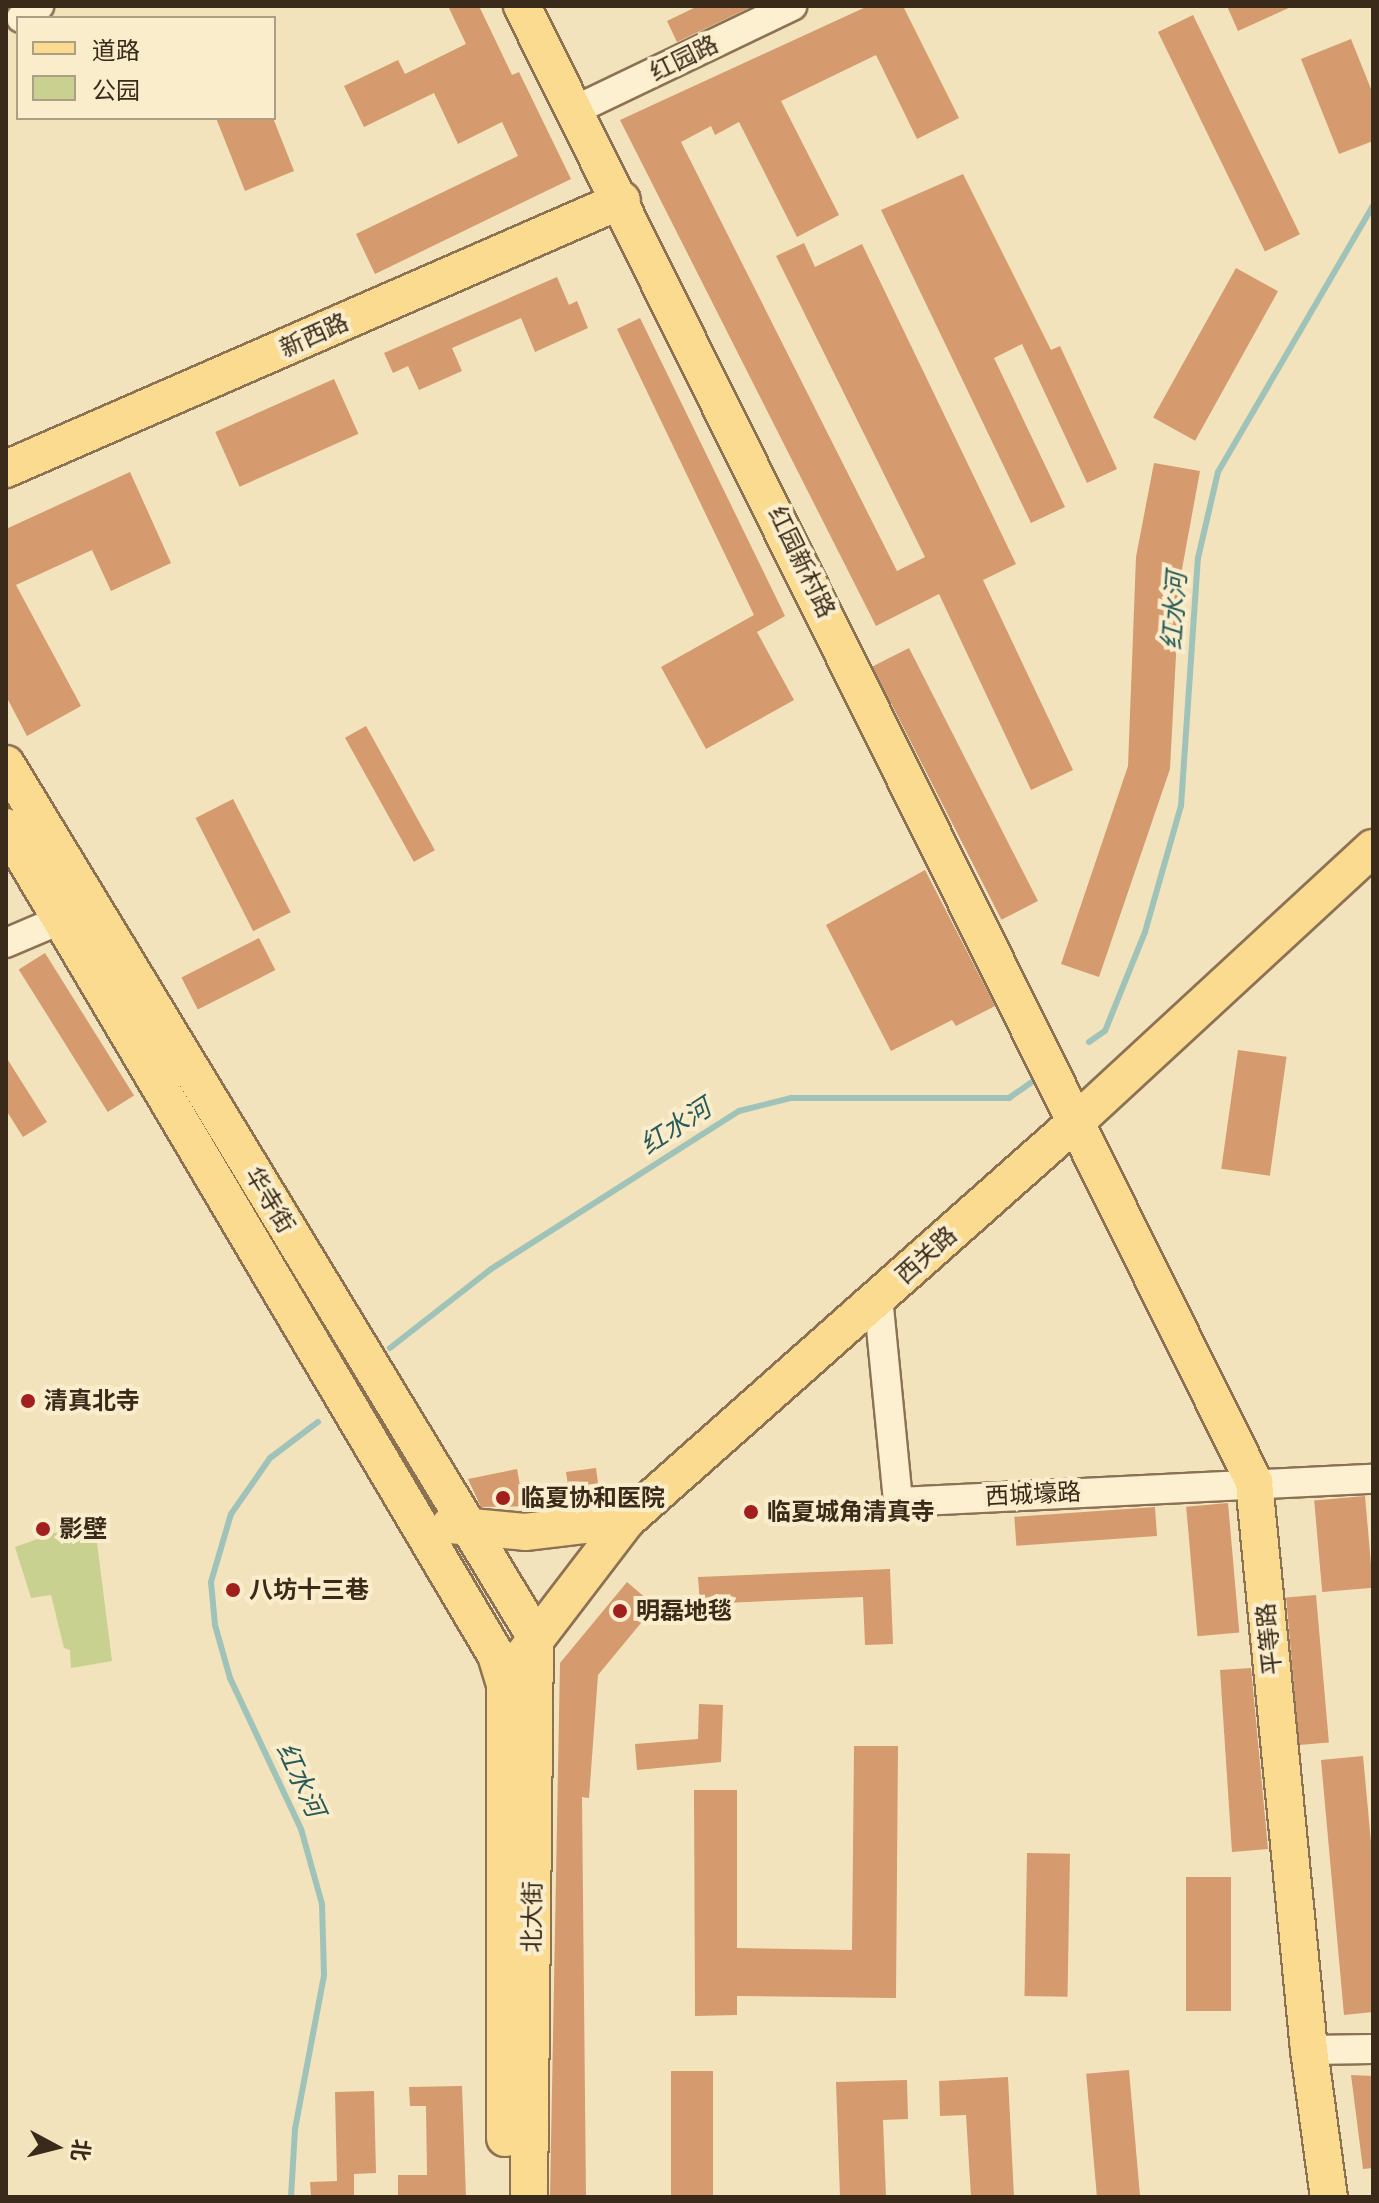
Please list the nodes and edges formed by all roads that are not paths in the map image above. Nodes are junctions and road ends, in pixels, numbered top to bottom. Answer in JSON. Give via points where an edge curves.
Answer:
{"nodes":[{"id":1,"x":522,"y":6,"type":"edge"},
{"id":2,"x":792,"y":6,"type":"edge"},
{"id":3,"x":575,"y":110,"type":"junction"},
{"id":4,"x":622,"y":200,"type":"junction"},
{"id":5,"x":6,"y":469,"type":"edge"},
{"id":6,"x":6,"y":764,"type":"edge"},
{"id":7,"x":6,"y":827,"type":"edge"},
{"id":8,"x":1373,"y":848,"type":"edge"},
{"id":9,"x":60,"y":920,"type":"junction"},
{"id":10,"x":6,"y":943,"type":"edge"},
{"id":11,"x":1078,"y":1120,"type":"junction"},
{"id":12,"x":878,"y":1297,"type":"junction"},
{"id":13,"x":1373,"y":1479,"type":"edge"},
{"id":14,"x":1254,"y":1482,"type":"junction"},
{"id":15,"x":627,"y":1520,"type":"junction"},
{"id":16,"x":466,"y":1524,"type":"junction"},
{"id":17,"x":424,"y":1526,"type":"junction"},
{"id":18,"x":535,"y":1636,"type":"junction"},
{"id":19,"x":505,"y":1685,"type":"junction"},
{"id":20,"x":1373,"y":2049,"type":"edge"},
{"id":21,"x":1309,"y":2050,"type":"junction"},
{"id":22,"x":506,"y":2197,"type":"edge"},
{"id":23,"x":529,"y":2197,"type":"edge"},
{"id":24,"x":1329,"y":2197,"type":"edge"}],
"edges":[{"from":1,"to":3,"type":"main road","name":"红园新村路"},
{"from":2,"to":3,"type":"street","name":"红园路"},
{"from":3,"to":4,"type":"main road","name":"红园新村路"},
{"from":4,"to":5,"type":"main road","name":"新西路"},
{"from":4,"to":11,"type":"main road","name":"红园新村路"},
{"from":6,"to":16,"type":"main road","name":"华寺街"},
{"from":7,"to":9,"type":"main road","name":"华寺街"},
{"from":8,"to":11,"type":"main road","name":"西关路"},
{"from":9,"to":10,"type":"street"},
{"from":9,"to":17,"type":"main road","name":"华寺街"},
{"from":11,"to":12,"type":"main road","name":"西关路"},
{"from":11,"to":14,"type":"main road","name":"平等路"},
{"from":12,"to":14,"type":"street","name":"西城壕路","via":[[898,1502]]},
{"from":12,"to":15,"type":"main road","name":"西关路"},
{"from":13,"to":14,"type":"street","name":"西城壕路"},
{"from":14,"to":21,"type":"main road","name":"平等路"},
{"from":15,"to":16,"type":"main road","via":[[525,1532]]},
{"from":15,"to":18,"type":"main road","name":"西关路"},
{"from":16,"to":17,"type":"main road"},
{"from":16,"to":18,"type":"main road","name":"华寺街"},
{"from":17,"to":19,"type":"main road","name":"华寺街","via":[[496,1655]]},
{"from":18,"to":19,"type":"main road","name":"西关路"},
{"from":18,"to":23,"type":"main road","name":"北大街"},
{"from":19,"to":22,"type":"main road","name":"北大街"},
{"from":20,"to":21,"type":"street"},
{"from":21,"to":24,"type":"main road","name":"平等路"}]}
